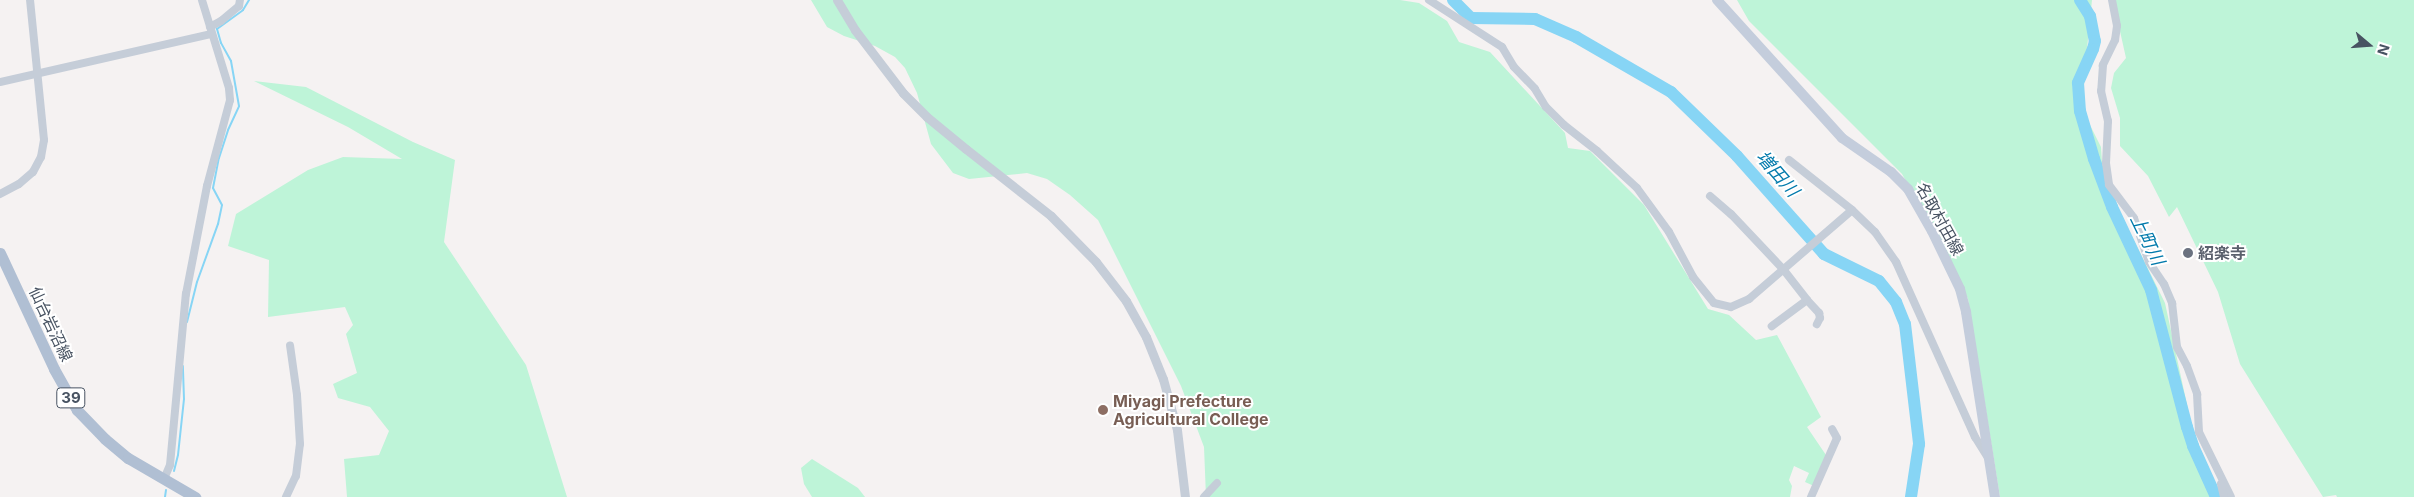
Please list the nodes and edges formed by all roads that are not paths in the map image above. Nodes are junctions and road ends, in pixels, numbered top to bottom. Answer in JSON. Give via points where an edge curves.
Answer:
{"nodes":[{"id":1,"x":30,"y":0,"type":"edge"},
{"id":2,"x":202,"y":0,"type":"edge"},
{"id":3,"x":240,"y":0,"type":"edge"},
{"id":4,"x":837,"y":0,"type":"edge"},
{"id":5,"x":1429,"y":0,"type":"edge"},
{"id":6,"x":1717,"y":0,"type":"edge"},
{"id":7,"x":2112,"y":0,"type":"edge"},
{"id":8,"x":211,"y":31,"type":"junction"},
{"id":9,"x":39,"y":74,"type":"junction"},
{"id":10,"x":0,"y":82,"type":"edge"},
{"id":11,"x":1789,"y":160,"type":"dead end"},
{"id":12,"x":0,"y":194,"type":"edge"},
{"id":13,"x":1710,"y":196,"type":"dead end"},
{"id":14,"x":1852,"y":210,"type":"junction"},
{"id":15,"x":0,"y":253,"type":"edge"},
{"id":16,"x":1783,"y":269,"type":"junction"},
{"id":17,"x":1807,"y":300,"type":"junction"},
{"id":18,"x":1817,"y":324,"type":"dead end"},
{"id":19,"x":1772,"y":326,"type":"dead end"},
{"id":20,"x":290,"y":345,"type":"dead end"},
{"id":21,"x":1832,"y":429,"type":"dead end"},
{"id":22,"x":1988,"y":458,"type":"junction"},
{"id":23,"x":2219,"y":472,"type":"junction"},
{"id":24,"x":164,"y":479,"type":"junction"},
{"id":25,"x":1217,"y":483,"type":"dead end"},
{"id":26,"x":195,"y":497,"type":"edge"},
{"id":27,"x":286,"y":497,"type":"edge"},
{"id":28,"x":1185,"y":497,"type":"edge"},
{"id":29,"x":1204,"y":497,"type":"edge"},
{"id":30,"x":1811,"y":497,"type":"edge"},
{"id":31,"x":1995,"y":497,"type":"edge"},
{"id":32,"x":2224,"y":497,"type":"edge"},
{"id":33,"x":2231,"y":497,"type":"edge"}],
"edges":[{"from":1,"to":9,"type":"street"},
{"from":2,"to":8,"type":"street"},
{"from":3,"to":8,"type":"street","via":[[239,6]]},
{"from":4,"to":28,"type":"street","via":[[864,44],[903,93],[940,128],[1051,216],[1091,256],[1126,301],[1146,337],[1163,379],[1177,430]]},
{"from":5,"to":16,"type":"street","via":[[1502,47],[1546,107],[1637,188],[1669,232],[1693,277],[1714,303],[1731,307],[1742,303]]},
{"from":6,"to":22,"type":"main road","name":"名取村田線","via":[[1842,138],[1891,172],[1908,189],[1960,289]]},
{"from":7,"to":23,"type":"street","via":[[2117,26],[2115,40],[2103,65],[2101,91],[2108,121],[2106,163],[2109,185],[2134,218],[2149,262],[2172,303],[2177,347],[2197,394],[2199,432]]},
{"from":8,"to":9,"type":"street"},
{"from":8,"to":24,"type":"street","via":[[230,100],[207,186],[186,294],[170,464]]},
{"from":9,"to":10,"type":"street"},
{"from":9,"to":12,"type":"street","via":[[44,140],[41,157],[33,172]]},
{"from":11,"to":14,"type":"street"},
{"from":13,"to":16,"type":"street"},
{"from":14,"to":16,"type":"street"},
{"from":14,"to":22,"type":"street","via":[[1874,232],[1896,262],[1975,437]]},
{"from":15,"to":24,"type":"main road","name":"仙台岩沼線","number":"39","via":[[54,369],[78,410],[112,446]]},
{"from":16,"to":17,"type":"street"},
{"from":17,"to":18,"type":"street","via":[[1819,313]]},
{"from":17,"to":19,"type":"street"},
{"from":20,"to":27,"type":"street","via":[[300,444],[296,476]]},
{"from":21,"to":30,"type":"street","via":[[1837,438]]},
{"from":22,"to":31,"type":"main road","name":"名取村田線"},
{"from":23,"to":32,"type":"street"},
{"from":23,"to":33,"type":"street"},
{"from":24,"to":26,"type":"main road","name":"仙台岩沼線","number":"39"},
{"from":25,"to":29,"type":"street"}]}
